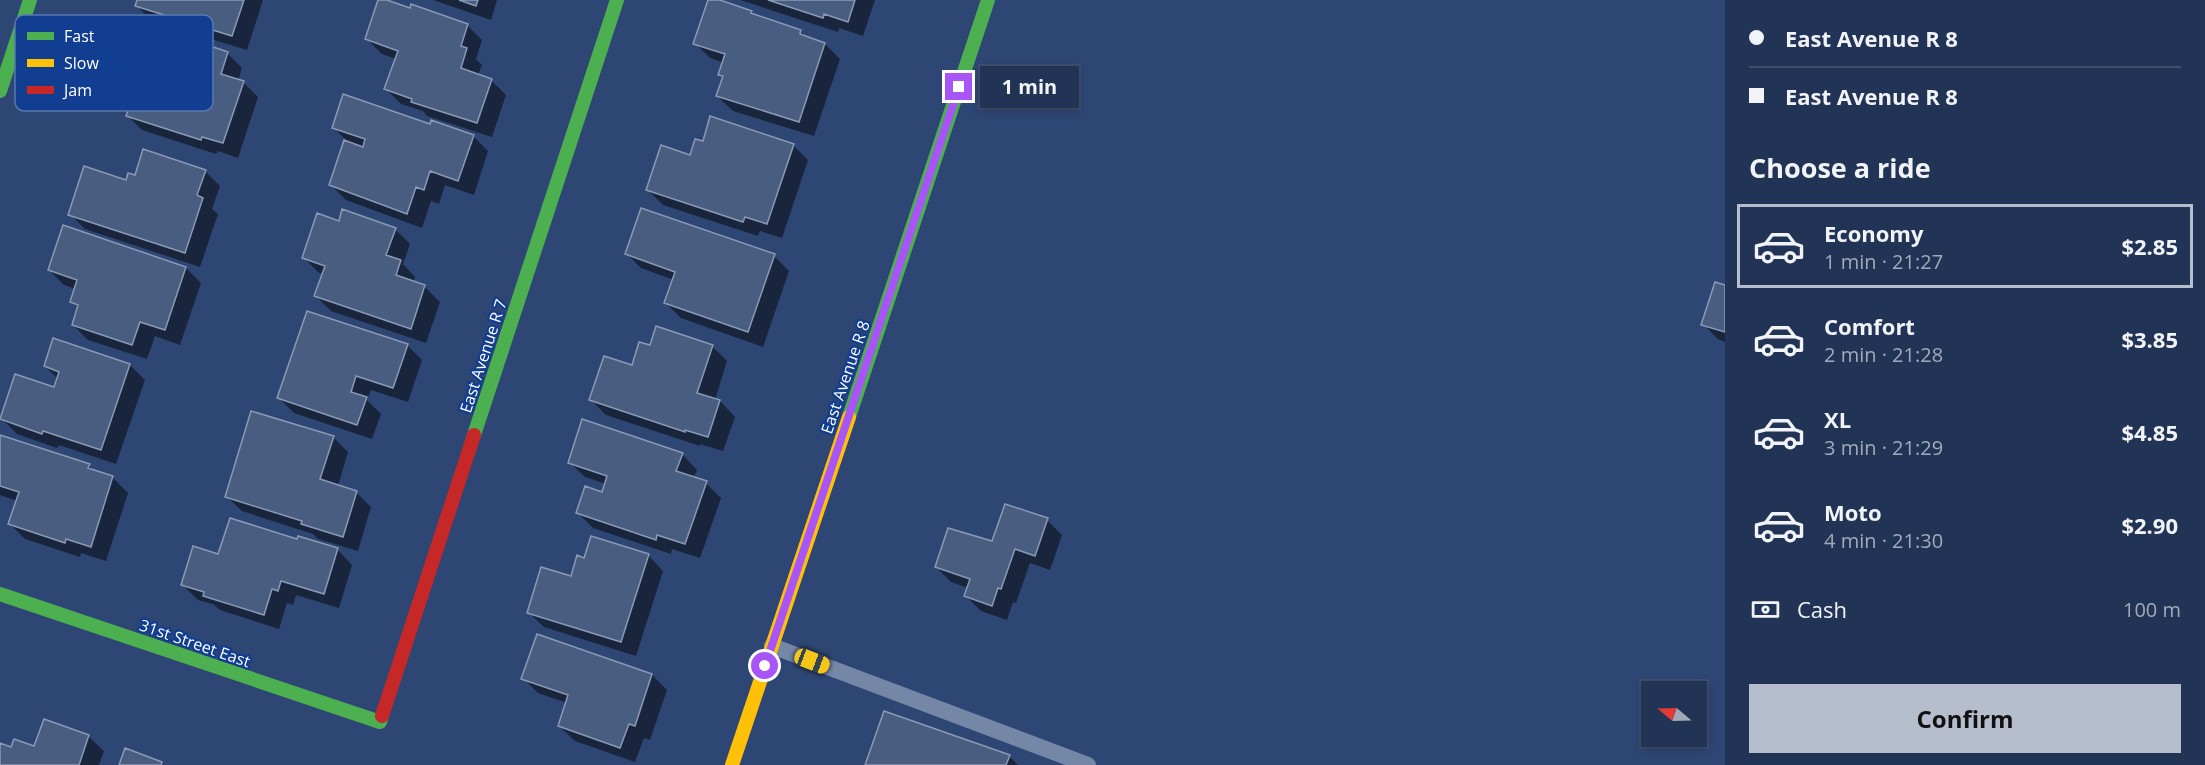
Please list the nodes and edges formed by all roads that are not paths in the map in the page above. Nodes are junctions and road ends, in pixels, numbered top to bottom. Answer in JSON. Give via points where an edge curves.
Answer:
{"nodes":[{"id":1,"x":30,"y":0,"type":"edge"},
{"id":2,"x":617,"y":0,"type":"edge"},
{"id":3,"x":988,"y":0,"type":"edge"},
{"id":4,"x":25,"y":15,"type":"edge"},
{"id":5,"x":15,"y":46,"type":"edge"},
{"id":6,"x":0,"y":91,"type":"edge"},
{"id":7,"x":0,"y":594,"type":"edge"},
{"id":8,"x":772,"y":646,"type":"junction"},
{"id":9,"x":380,"y":722,"type":"joint"},
{"id":10,"x":732,"y":765,"type":"edge"},
{"id":11,"x":1088,"y":765,"type":"edge"}],
"edges":[{"from":1,"to":4,"type":"street"},
{"from":2,"to":9,"type":"street","name":"East Avenue R 7"},
{"from":3,"to":8,"type":"street","name":"East Avenue R 8"},
{"from":5,"to":6,"type":"street"},
{"from":7,"to":9,"type":"street","name":"31st Street East"},
{"from":8,"to":10,"type":"street","name":"East Avenue R 8"},
{"from":8,"to":11,"type":"lane"}]}
